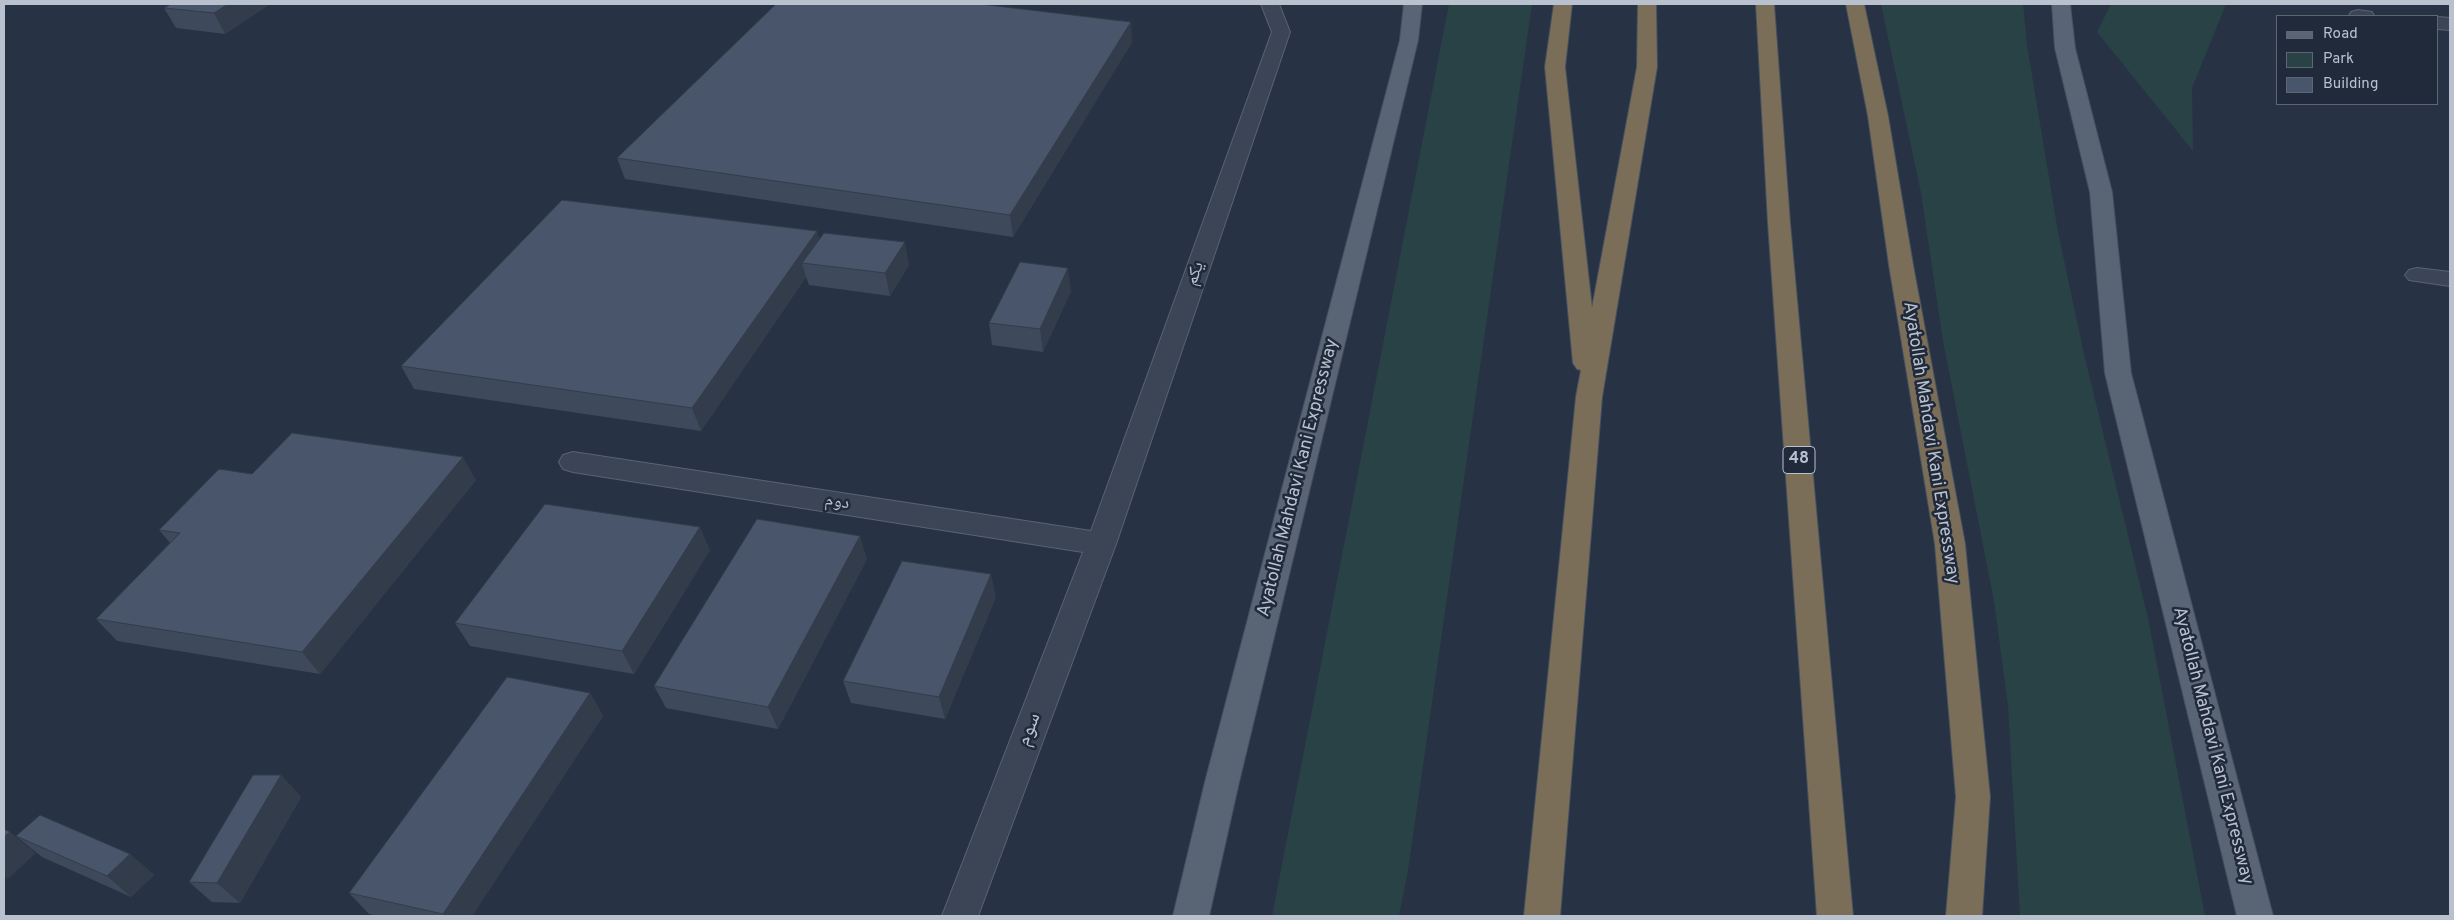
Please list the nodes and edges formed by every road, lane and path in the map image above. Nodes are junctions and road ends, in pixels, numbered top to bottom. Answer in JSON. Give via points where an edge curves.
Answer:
{"nodes":[{"id":1,"x":1270,"y":4,"type":"edge"},
{"id":2,"x":1413,"y":4,"type":"edge"},
{"id":3,"x":1563,"y":4,"type":"edge"},
{"id":4,"x":1647,"y":4,"type":"edge"},
{"id":5,"x":1765,"y":4,"type":"edge"},
{"id":6,"x":1855,"y":4,"type":"edge"},
{"id":7,"x":2061,"y":4,"type":"edge"},
{"id":8,"x":2417,"y":275,"type":"dead end"},
{"id":9,"x":2450,"y":279,"type":"edge"},
{"id":10,"x":1589,"y":397,"type":"junction"},
{"id":11,"x":573,"y":462,"type":"dead end"},
{"id":12,"x":1101,"y":544,"type":"junction"},
{"id":13,"x":960,"y":916,"type":"edge"},
{"id":14,"x":1191,"y":916,"type":"edge"},
{"id":15,"x":1542,"y":916,"type":"edge"},
{"id":16,"x":1834,"y":916,"type":"edge"},
{"id":17,"x":1964,"y":916,"type":"edge"},
{"id":18,"x":2255,"y":916,"type":"edge"}],
"edges":[{"from":1,"to":12,"type":"street","name":"یکم","via":[[1281,32]]},
{"from":2,"to":14,"type":"main road","name":"Ayatollah Mahdavi Kani Expressway","via":[[1409,40],[1224,772]]},
{"from":3,"to":10,"type":"highway","via":[[1556,67]]},
{"from":4,"to":10,"type":"highway","via":[[1646,67]]},
{"from":5,"to":16,"type":"highway","number":"48","via":[[1778,224]]},
{"from":6,"to":17,"type":"highway","name":"Ayatollah Mahdavi Kani Expressway","via":[[1878,116],[1950,544],[1973,797]]},
{"from":7,"to":18,"type":"main road","name":"Ayatollah Mahdavi Kani Expressway","via":[[2065,48],[2101,192],[2118,373]]},
{"from":8,"to":9,"type":"street"},
{"from":10,"to":15,"type":"highway"},
{"from":11,"to":12,"type":"street","name":"دوم"},
{"from":12,"to":13,"type":"street","name":"سوم"}]}
